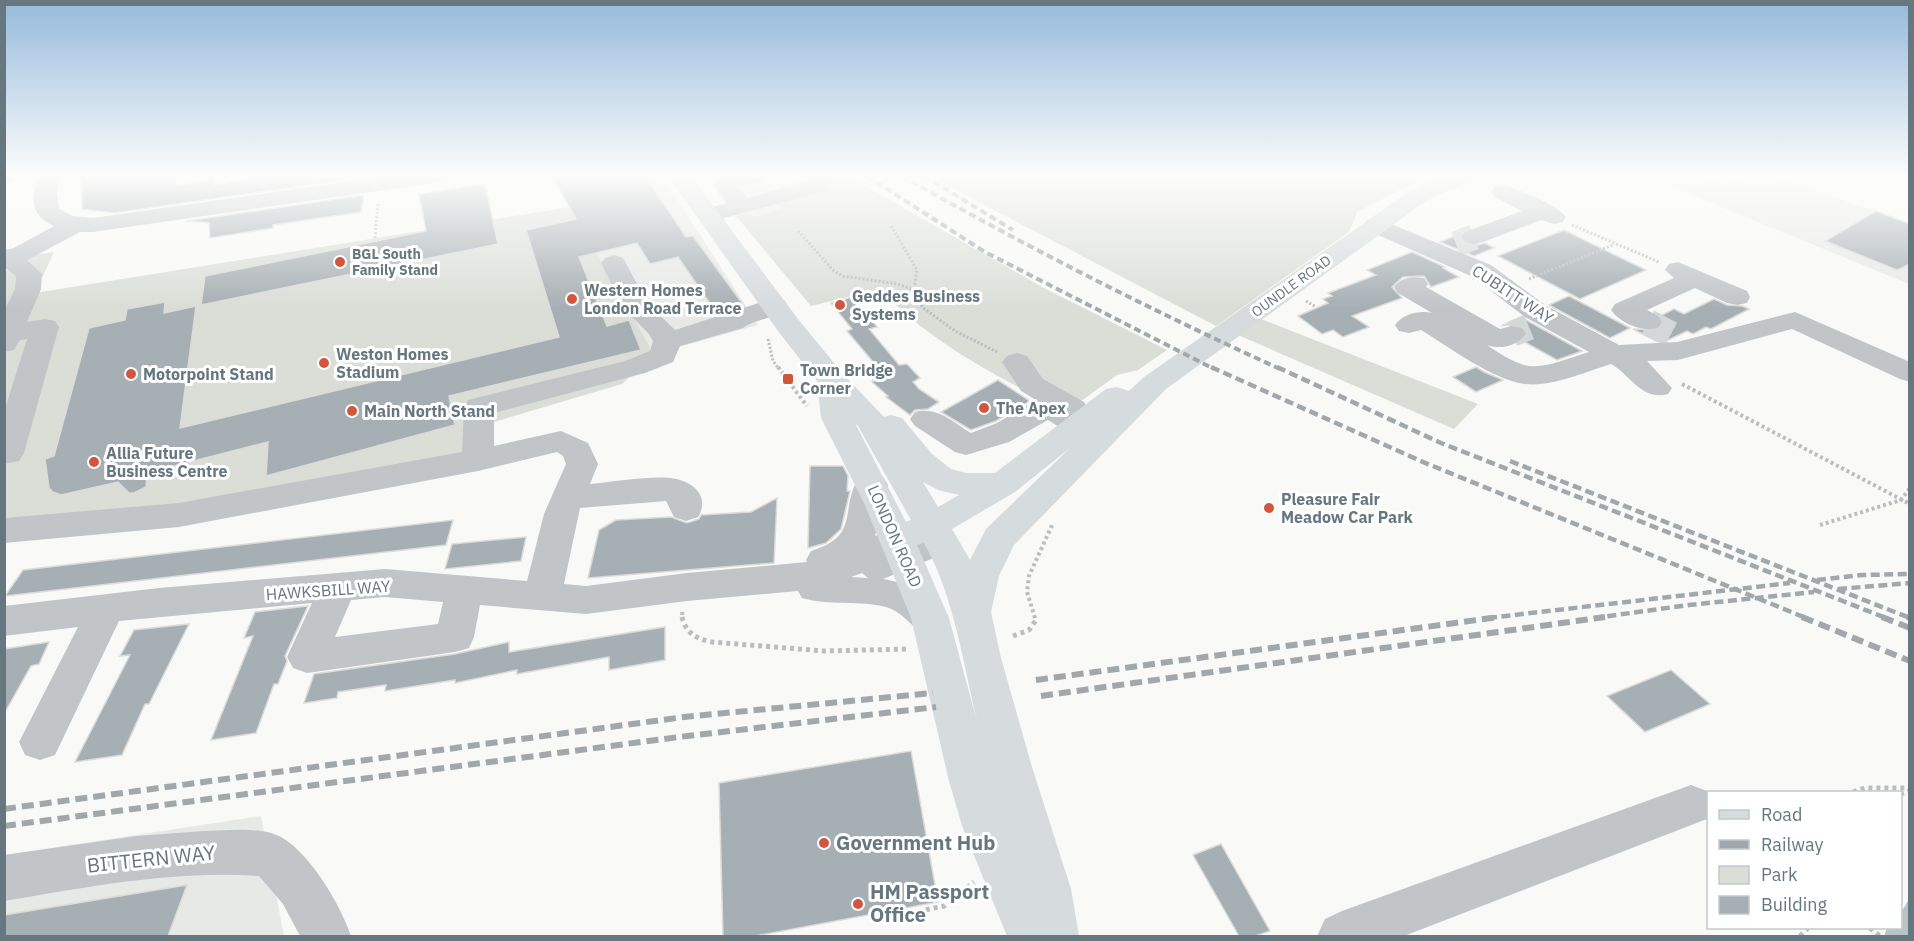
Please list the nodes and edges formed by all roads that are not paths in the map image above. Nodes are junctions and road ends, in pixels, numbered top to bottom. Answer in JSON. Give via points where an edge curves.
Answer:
{"nodes":[{"id":1,"x":56,"y":220,"type":"edge"},
{"id":2,"x":134,"y":220,"type":"edge"},
{"id":3,"x":713,"y":220,"type":"edge"},
{"id":4,"x":1383,"y":220,"type":"edge"},
{"id":5,"x":1535,"y":220,"type":"edge"},
{"id":6,"x":74,"y":225,"type":"junction"},
{"id":7,"x":1376,"y":225,"type":"junction"},
{"id":8,"x":1457,"y":245,"type":"junction"},
{"id":9,"x":6,"y":258,"type":"edge"},
{"id":10,"x":614,"y":263,"type":"dead end"},
{"id":11,"x":1414,"y":284,"type":"dead end"},
{"id":12,"x":1737,"y":297,"type":"dead end"},
{"id":13,"x":774,"y":306,"type":"junction"},
{"id":14,"x":1648,"y":322,"type":"tunnel mouth"},
{"id":15,"x":1409,"y":325,"type":"dead end"},
{"id":16,"x":1530,"y":326,"type":"junction"},
{"id":17,"x":7,"y":339,"type":"edge"},
{"id":18,"x":667,"y":341,"type":"junction"},
{"id":19,"x":1615,"y":360,"type":"junction"},
{"id":20,"x":1017,"y":362,"type":"road end"},
{"id":21,"x":1910,"y":373,"type":"edge"},
{"id":22,"x":832,"y":380,"type":"junction"},
{"id":23,"x":1669,"y":386,"type":"road end"},
{"id":24,"x":862,"y":412,"type":"junction"},
{"id":25,"x":926,"y":418,"type":"dead end"},
{"id":26,"x":1095,"y":419,"type":"junction"},
{"id":27,"x":4,"y":453,"type":"edge"},
{"id":28,"x":478,"y":460,"type":"junction"},
{"id":29,"x":1003,"y":484,"type":"junction"},
{"id":30,"x":871,"y":485,"type":"junction"},
{"id":31,"x":567,"y":498,"type":"junction"},
{"id":32,"x":686,"y":509,"type":"dead end"},
{"id":33,"x":4,"y":531,"type":"edge"},
{"id":34,"x":936,"y":533,"type":"junction"},
{"id":35,"x":900,"y":548,"type":"junction"},
{"id":36,"x":337,"y":588,"type":"junction"},
{"id":37,"x":815,"y":588,"type":"junction"},
{"id":38,"x":464,"y":592,"type":"junction"},
{"id":39,"x":685,"y":597,"type":"junction"},
{"id":40,"x":542,"y":598,"type":"junction"},
{"id":41,"x":106,"y":609,"type":"junction"},
{"id":42,"x":972,"y":612,"type":"junction"},
{"id":43,"x":930,"y":618,"type":"junction"},
{"id":44,"x":4,"y":621,"type":"edge"},
{"id":45,"x":979,"y":656,"type":"junction"},
{"id":46,"x":40,"y":742,"type":"dead end"},
{"id":47,"x":991,"y":774,"type":"junction"},
{"id":48,"x":1691,"y":805,"type":"dead end"},
{"id":49,"x":4,"y":878,"type":"edge"},
{"id":50,"x":327,"y":936,"type":"edge"},
{"id":51,"x":1031,"y":936,"type":"edge"},
{"id":52,"x":1055,"y":936,"type":"edge"},
{"id":53,"x":1342,"y":936,"type":"edge"}],
"edges":[{"from":1,"to":6,"type":"street"},
{"from":2,"to":6,"type":"street"},
{"from":3,"to":13,"type":"main road"},
{"from":4,"to":7,"type":"main road","name":"OUNDLE ROAD"},
{"from":5,"to":8,"type":"street"},
{"from":6,"to":9,"type":"street"},
{"from":7,"to":8,"type":"street","name":"CUBITT WAY"},
{"from":7,"to":26,"type":"main road","name":"OUNDLE ROAD","via":[[1155,383],[1130,386]]},
{"from":8,"to":16,"type":"street","name":"CUBITT WAY"},
{"from":9,"to":17,"type":"street","via":[[29,274],[28,289]]},
{"from":10,"to":18,"type":"street","via":[[637,308]]},
{"from":11,"to":16,"type":"street","via":[[1407,287],[1498,340]]},
{"from":12,"to":14,"type":"street","via":[[1687,274],[1625,310]]},
{"from":13,"to":18,"type":"street"},
{"from":13,"to":22,"type":"main road"},
{"from":15,"to":19,"type":"street","via":[[1423,319],[1494,362],[1526,375]]},
{"from":16,"to":19,"type":"street","name":"CUBITT WAY"},
{"from":17,"to":27,"type":"street","via":[[55,325],[8,453]]},
{"from":18,"to":28,"type":"street","via":[[663,356],[635,367],[479,407]]},
{"from":19,"to":21,"type":"street","via":[[1678,351],[1686,342],[1795,320]]},
{"from":19,"to":23,"type":"street","name":"CUBITT WAY"},
{"from":20,"to":26,"type":"street","via":[[1032,386]]},
{"from":22,"to":24,"type":"main road"},
{"from":22,"to":30,"type":"main road","name":"LONDON ROAD","via":[[837,418]]},
{"from":24,"to":29,"type":"main road","via":[[883,418],[937,476],[958,484]]},
{"from":24,"to":34,"type":"main road"},
{"from":25,"to":26,"type":"street","via":[[966,445],[988,440],[1047,407]]},
{"from":26,"to":29,"type":"main road","name":"OUNDLE ROAD"},
{"from":26,"to":34,"type":"main road","name":"OUNDLE ROAD","via":[[1062,454],[979,518]]},
{"from":26,"to":42,"type":"main road","name":"OUNDLE ROAD","via":[[999,538],[981,576]]},
{"from":28,"to":31,"type":"street","via":[[561,441],[577,450],[582,464]]},
{"from":28,"to":33,"type":"street","via":[[180,515]]},
{"from":29,"to":34,"type":"main road","name":"OUNDLE ROAD"},
{"from":30,"to":35,"type":"main road","name":"LONDON ROAD"},
{"from":30,"to":39,"type":"street","name":"HAWKSBILL WAY","via":[[865,520],[846,551],[803,568],[737,575]]},
{"from":31,"to":32,"type":"street","via":[[670,489],[685,496]]},
{"from":31,"to":40,"type":"street"},
{"from":34,"to":35,"type":"street","name":"HAWKSBILL WAY"},
{"from":34,"to":42,"type":"main road","name":"LONDON ROAD","via":[[955,565]]},
{"from":35,"to":37,"type":"street","name":"HAWKSBILL WAY"},
{"from":35,"to":39,"type":"street","name":"HAWKSBILL WAY","via":[[820,574]]},
{"from":35,"to":43,"type":"main road","name":"LONDON ROAD"},
{"from":36,"to":38,"type":"street","name":"HAWKSBILL WAY","via":[[385,583]]},
{"from":36,"to":38,"type":"street","via":[[307,657],[455,637]]},
{"from":36,"to":41,"type":"street","name":"HAWKSBILL WAY"},
{"from":37,"to":39,"type":"street","name":"HAWKSBILL WAY","via":[[705,592]]},
{"from":37,"to":43,"type":"street","name":"HAWKSBILL WAY","via":[[885,593],[900,597]]},
{"from":38,"to":40,"type":"street","name":"HAWKSBILL WAY"},
{"from":39,"to":40,"type":"street","name":"HAWKSBILL WAY"},
{"from":41,"to":44,"type":"street","name":"HAWKSBILL WAY"},
{"from":41,"to":46,"type":"street"},
{"from":42,"to":45,"type":"main road","name":"LONDON ROAD"},
{"from":43,"to":45,"type":"main road","name":"LONDON ROAD"},
{"from":45,"to":47,"type":"main road","name":"LONDON ROAD"},
{"from":47,"to":51,"type":"main road","name":"LONDON ROAD","via":[[985,826]]},
{"from":47,"to":52,"type":"main road","name":"LONDON ROAD","via":[[1047,889]]},
{"from":48,"to":53,"type":"street"},
{"from":49,"to":50,"type":"street","name":"BITTERN WAY","via":[[172,853],[232,851],[271,855],[300,888]]}]}
